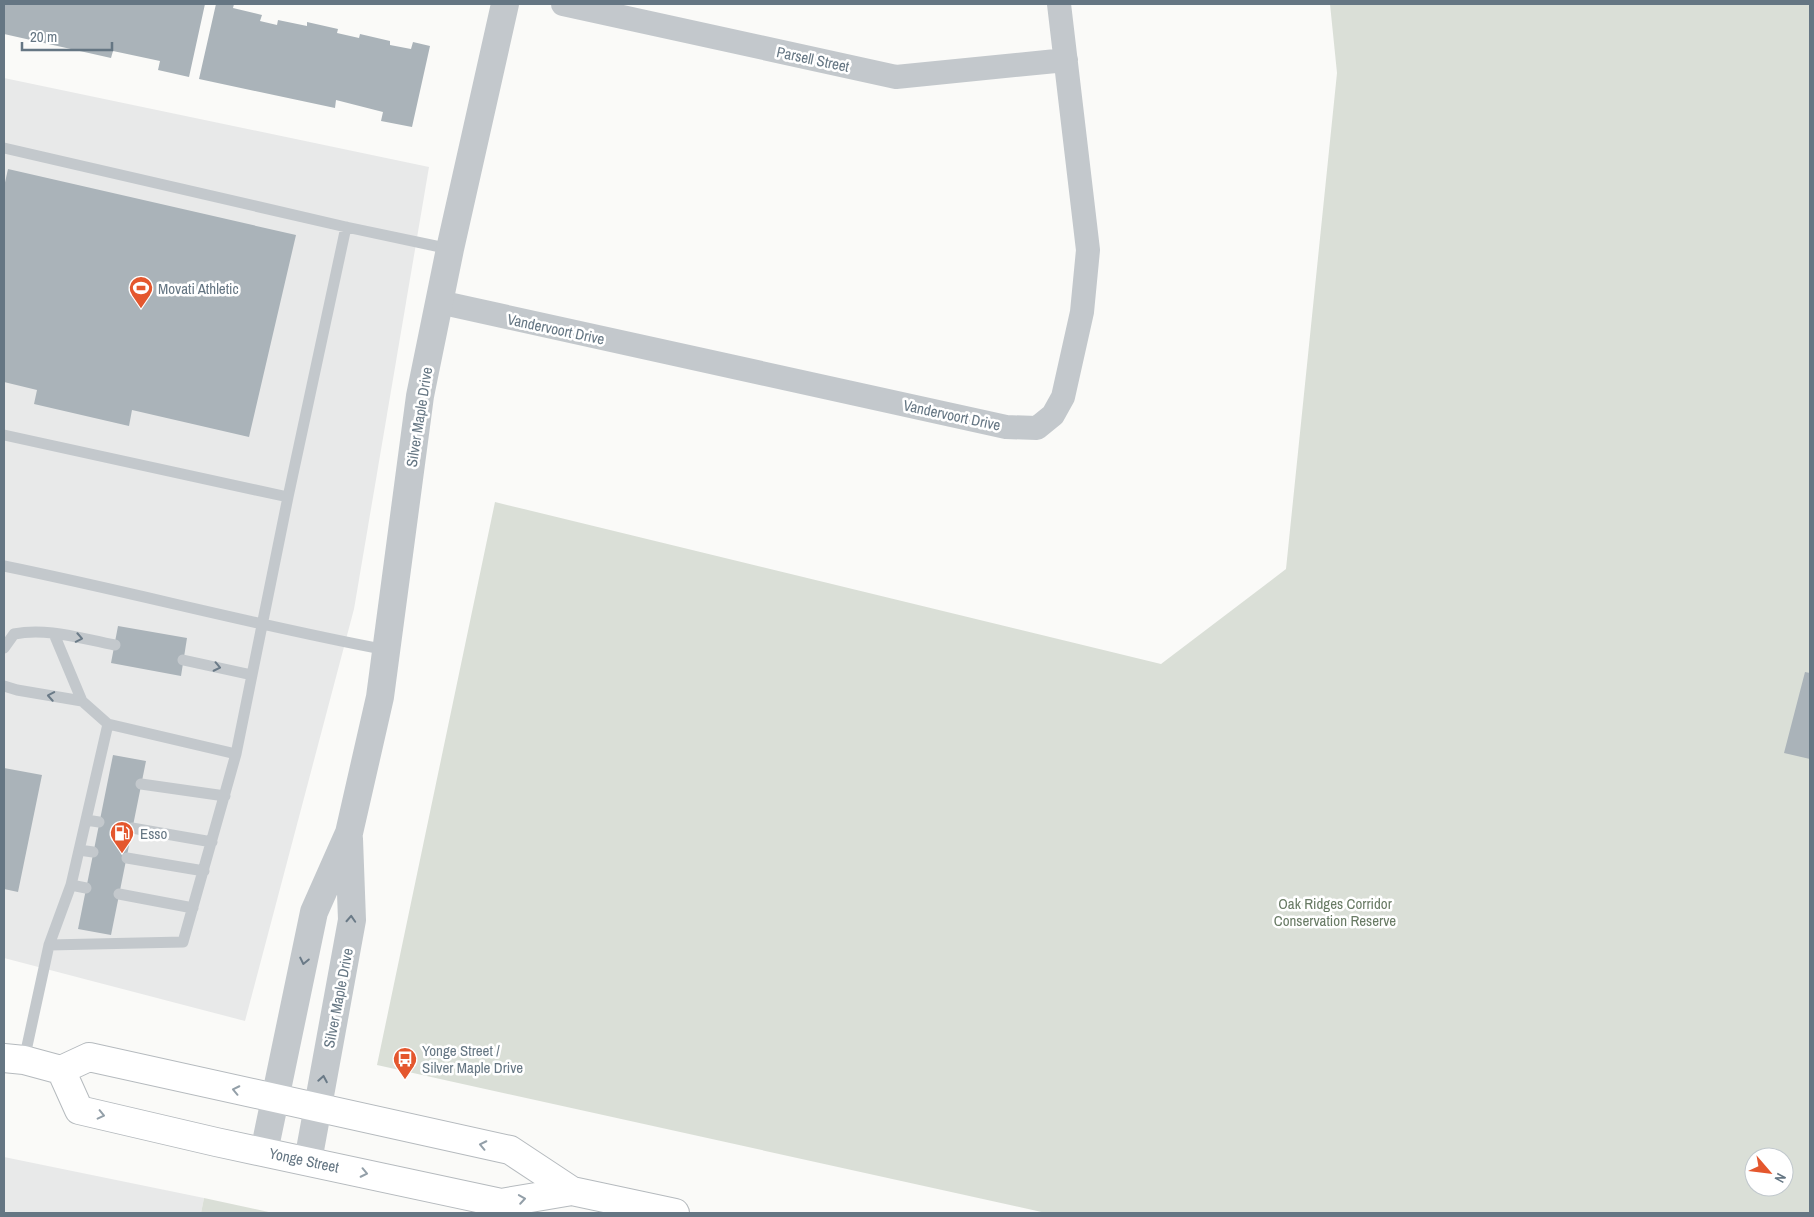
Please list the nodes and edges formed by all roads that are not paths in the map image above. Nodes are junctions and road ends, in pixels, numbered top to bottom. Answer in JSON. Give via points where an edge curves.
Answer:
{"nodes":[{"id":1,"x":505,"y":4,"type":"edge"},
{"id":2,"x":563,"y":4,"type":"edge"},
{"id":3,"x":1059,"y":4,"type":"edge"},
{"id":4,"x":1066,"y":60,"type":"junction"},
{"id":5,"x":4,"y":148,"type":"edge"},
{"id":6,"x":346,"y":227,"type":"junction"},
{"id":7,"x":450,"y":249,"type":"junction"},
{"id":8,"x":439,"y":302,"type":"junction"},
{"id":9,"x":4,"y":435,"type":"edge"},
{"id":10,"x":288,"y":497,"type":"junction"},
{"id":11,"x":4,"y":566,"type":"edge"},
{"id":12,"x":262,"y":624,"type":"junction"},
{"id":13,"x":54,"y":634,"type":"junction"},
{"id":14,"x":115,"y":645,"type":"dead end"},
{"id":15,"x":4,"y":648,"type":"edge"},
{"id":16,"x":387,"y":650,"type":"junction"},
{"id":17,"x":183,"y":660,"type":"dead end"},
{"id":18,"x":252,"y":675,"type":"junction"},
{"id":19,"x":4,"y":686,"type":"edge"},
{"id":20,"x":82,"y":701,"type":"junction"},
{"id":21,"x":108,"y":724,"type":"junction"},
{"id":22,"x":236,"y":754,"type":"junction"},
{"id":23,"x":96,"y":778,"type":"junction"},
{"id":24,"x":108,"y":779,"type":"dead end"},
{"id":25,"x":141,"y":784,"type":"dead end"},
{"id":26,"x":224,"y":796,"type":"junction"},
{"id":27,"x":86,"y":820,"type":"junction"},
{"id":28,"x":99,"y":822,"type":"dead end"},
{"id":29,"x":132,"y":828,"type":"dead end"},
{"id":30,"x":349,"y":833,"type":"junction"},
{"id":31,"x":212,"y":842,"type":"junction"},
{"id":32,"x":79,"y":850,"type":"junction"},
{"id":33,"x":93,"y":852,"type":"dead end"},
{"id":34,"x":127,"y":858,"type":"dead end"},
{"id":35,"x":204,"y":871,"type":"junction"},
{"id":36,"x":71,"y":885,"type":"junction"},
{"id":37,"x":86,"y":888,"type":"dead end"},
{"id":38,"x":119,"y":894,"type":"dead end"},
{"id":39,"x":193,"y":908,"type":"junction"},
{"id":40,"x":49,"y":945,"type":"junction"},
{"id":41,"x":14,"y":1059,"type":"edge"},
{"id":42,"x":61,"y":1070,"type":"junction"},
{"id":43,"x":275,"y":1099,"type":"junction"},
{"id":44,"x":317,"y":1108,"type":"junction"},
{"id":45,"x":264,"y":1152,"type":"junction"},
{"id":46,"x":308,"y":1161,"type":"junction"},
{"id":47,"x":572,"y":1191,"type":"junction"},
{"id":48,"x":676,"y":1213,"type":"edge"}],
"edges":[{"from":1,"to":7,"type":"street","name":"Silver Maple Drive"},
{"from":2,"to":4,"type":"street","name":"Parsell Street","via":[[896,77]]},
{"from":3,"to":4,"type":"street","name":"Vandervoort Drive"},
{"from":4,"to":8,"type":"street","name":"Vandervoort Drive","via":[[1088,250],[1082,312],[1063,397],[1054,415],[1037,428],[1006,427]]},
{"from":5,"to":6,"type":"lane"},
{"from":6,"to":7,"type":"lane"},
{"from":6,"to":10,"type":"lane"},
{"from":7,"to":8,"type":"street","name":"Silver Maple Drive"},
{"from":8,"to":16,"type":"street","name":"Silver Maple Drive","via":[[420,396]]},
{"from":9,"to":10,"type":"lane"},
{"from":10,"to":12,"type":"lane"},
{"from":11,"to":12,"type":"lane"},
{"from":12,"to":16,"type":"lane"},
{"from":12,"to":18,"type":"lane"},
{"from":13,"to":14,"type":"lane","one_way":true},
{"from":13,"to":15,"type":"lane","via":[[29,631],[14,634]]},
{"from":13,"to":20,"type":"lane"},
{"from":16,"to":30,"type":"street","name":"Silver Maple Drive","via":[[380,697]]},
{"from":17,"to":18,"type":"lane","one_way":true},
{"from":18,"to":22,"type":"lane"},
{"from":20,"to":19,"type":"lane","one_way":true},
{"from":20,"to":21,"type":"lane"},
{"from":21,"to":22,"type":"lane"},
{"from":21,"to":23,"type":"lane"},
{"from":22,"to":26,"type":"lane"},
{"from":23,"to":24,"type":"lane"},
{"from":23,"to":27,"type":"lane"},
{"from":25,"to":26,"type":"lane"},
{"from":26,"to":31,"type":"lane"},
{"from":27,"to":28,"type":"lane"},
{"from":27,"to":32,"type":"lane"},
{"from":29,"to":31,"type":"lane"},
{"from":30,"to":43,"type":"street","name":"Silver Maple Drive","one_way":true,"via":[[314,912]]},
{"from":44,"to":30,"type":"street","name":"Silver Maple Drive","one_way":true,"via":[[352,920]]},
{"from":31,"to":35,"type":"lane"},
{"from":32,"to":33,"type":"lane"},
{"from":32,"to":36,"type":"lane"},
{"from":34,"to":35,"type":"lane"},
{"from":35,"to":39,"type":"lane"},
{"from":36,"to":37,"type":"lane"},
{"from":36,"to":40,"type":"lane"},
{"from":38,"to":39,"type":"lane"},
{"from":39,"to":40,"type":"lane","via":[[183,942]]},
{"from":40,"to":41,"type":"lane"},
{"from":41,"to":42,"type":"main road"},
{"from":43,"to":42,"type":"main road","name":"Yonge Street","one_way":true,"via":[[89,1057]]},
{"from":42,"to":45,"type":"main road","name":"Yonge Street","one_way":true,"via":[[79,1110]]},
{"from":43,"to":44,"type":"main road","name":"Yonge Street"},
{"from":43,"to":45,"type":"street","name":"Silver Maple Drive"},
{"from":44,"to":46,"type":"street","name":"Silver Maple Drive"},
{"from":47,"to":44,"type":"main road","name":"Yonge Street","one_way":true,"via":[[510,1150]]},
{"from":45,"to":46,"type":"main road","name":"Yonge Street"},
{"from":46,"to":47,"type":"main road","name":"Yonge Street","one_way":true,"via":[[501,1203]]},
{"from":47,"to":48,"type":"main road","name":"Yonge Street"}]}
